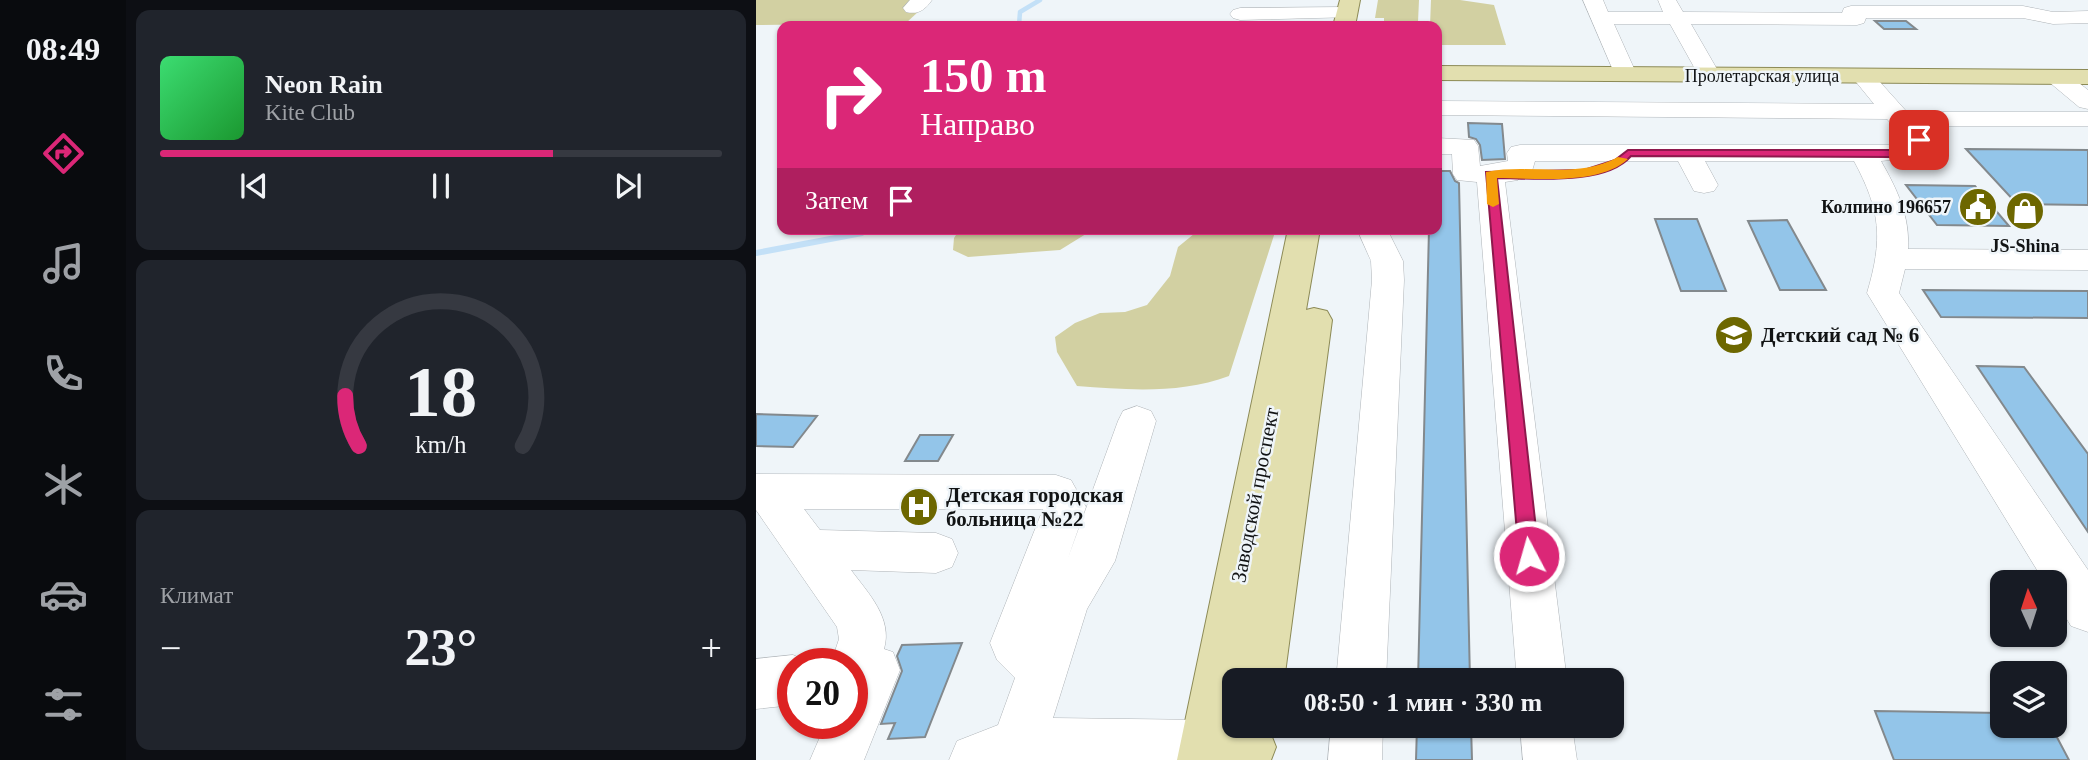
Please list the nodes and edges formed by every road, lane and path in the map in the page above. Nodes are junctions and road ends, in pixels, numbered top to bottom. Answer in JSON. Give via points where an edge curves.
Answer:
{"nodes":[{"id":1,"x":1368,"y":0,"type":"edge"},
{"id":2,"x":1748,"y":0,"type":"edge"},
{"id":3,"x":2007,"y":0,"type":"edge"},
{"id":4,"x":1618,"y":1,"type":"edge"},
{"id":5,"x":1597,"y":6,"type":"edge"},
{"id":6,"x":1844,"y":6,"type":"edge"},
{"id":7,"x":1925,"y":6,"type":"edge"},
{"id":8,"x":1672,"y":9,"type":"edge"},
{"id":9,"x":2023,"y":12,"type":"junction"},
{"id":10,"x":1347,"y":13,"type":"edge"},
{"id":11,"x":1240,"y":14,"type":"dead end"},
{"id":12,"x":1761,"y":19,"type":"junction"},
{"id":13,"x":1365,"y":21,"type":"edge"},
{"id":14,"x":2084,"y":26,"type":"edge"},
{"id":15,"x":1442,"y":73,"type":"edge"},
{"id":16,"x":1626,"y":75,"type":"junction"},
{"id":17,"x":1710,"y":76,"type":"junction"},
{"id":18,"x":2075,"y":81,"type":"edge"},
{"id":19,"x":1442,"y":85,"type":"edge"},
{"id":20,"x":1877,"y":100,"type":"junction"},
{"id":21,"x":2088,"y":102,"type":"edge"},
{"id":22,"x":1442,"y":108,"type":"edge"},
{"id":23,"x":2088,"y":119,"type":"edge"},
{"id":24,"x":1442,"y":146,"type":"edge"},
{"id":25,"x":1687,"y":153,"type":"junction"},
{"id":26,"x":1863,"y":153,"type":"junction"},
{"id":27,"x":1490,"y":174,"type":"junction"},
{"id":28,"x":1704,"y":185,"type":"dead end"},
{"id":29,"x":1303,"y":235,"type":"edge"},
{"id":30,"x":1328,"y":235,"type":"edge"},
{"id":31,"x":1375,"y":235,"type":"edge"},
{"id":32,"x":1894,"y":259,"type":"junction"},
{"id":33,"x":2088,"y":260,"type":"edge"},
{"id":34,"x":1137,"y":421,"type":"dead end"},
{"id":35,"x":761,"y":491,"type":"edge"},
{"id":36,"x":808,"y":549,"type":"junction"},
{"id":37,"x":936,"y":553,"type":"dead end"},
{"id":38,"x":2088,"y":610,"type":"edge"},
{"id":39,"x":860,"y":648,"type":"edge"},
{"id":40,"x":1260,"y":668,"type":"edge"},
{"id":41,"x":1361,"y":668,"type":"edge"},
{"id":42,"x":1541,"y":668,"type":"edge"},
{"id":43,"x":1043,"y":670,"type":"junction"},
{"id":44,"x":868,"y":671,"type":"edge"},
{"id":45,"x":777,"y":682,"type":"edge"},
{"id":46,"x":756,"y":684,"type":"edge"},
{"id":47,"x":868,"y":687,"type":"edge"},
{"id":48,"x":1356,"y":738,"type":"edge"},
{"id":49,"x":1547,"y":738,"type":"edge"},
{"id":50,"x":846,"y":739,"type":"edge"},
{"id":51,"x":1232,"y":748,"type":"edge"},
{"id":52,"x":997,"y":754,"type":"edge"},
{"id":53,"x":837,"y":760,"type":"edge"},
{"id":54,"x":1355,"y":760,"type":"edge"},
{"id":55,"x":1550,"y":760,"type":"edge"}],
"edges":[{"from":1,"to":13,"type":"main road"},
{"from":2,"to":12,"type":"street"},
{"from":3,"to":9,"type":"street"},
{"from":4,"to":5,"type":"street"},
{"from":5,"to":8,"type":"street"},
{"from":5,"to":16,"type":"street"},
{"from":6,"to":7,"type":"street"},
{"from":6,"to":12,"type":"street","via":[[1857,19]]},
{"from":7,"to":9,"type":"street"},
{"from":8,"to":12,"type":"street"},
{"from":8,"to":17,"type":"street"},
{"from":9,"to":14,"type":"street"},
{"from":10,"to":11,"type":"street"},
{"from":15,"to":16,"type":"main road","name":"Пролетарская улица"},
{"from":16,"to":17,"type":"main road","name":"Пролетарская улица"},
{"from":17,"to":20,"type":"main road","name":"Пролетарская улица"},
{"from":18,"to":20,"type":"main road","name":"Пролетарская улица"},
{"from":18,"to":21,"type":"street"},
{"from":19,"to":20,"type":"main road","name":"Пролетарская улица"},
{"from":20,"to":22,"type":"street"},
{"from":20,"to":23,"type":"street"},
{"from":20,"to":26,"type":"street","via":[[1919,140],[1912,150]]},
{"from":24,"to":27,"type":"street","via":[[1465,146],[1468,174]]},
{"from":25,"to":26,"type":"street"},
{"from":25,"to":27,"type":"street","via":[[1628,153],[1619,162],[1584,174]]},
{"from":25,"to":28,"type":"street"},
{"from":26,"to":32,"type":"street","via":[[1891,206]]},
{"from":27,"to":42,"type":"street"},
{"from":29,"to":51,"type":"main road","name":"Заводской проспект"},
{"from":30,"to":40,"type":"main road","name":"Заводской проспект"},
{"from":31,"to":41,"type":"street","via":[[1387,261],[1388,280]]},
{"from":32,"to":33,"type":"street"},
{"from":32,"to":38,"type":"street","via":[[1883,293]]},
{"from":34,"to":43,"type":"street","via":[[1092,561],[1066,600]]},
{"from":35,"to":36,"type":"street"},
{"from":35,"to":43,"type":"street","via":[[1056,492],[1065,507],[1014,643]]},
{"from":36,"to":37,"type":"street"},
{"from":36,"to":39,"type":"street","via":[[860,620]]},
{"from":43,"to":52,"type":"street"},
{"from":44,"to":47,"type":"street","via":[[875,670]]},
{"from":45,"to":46,"type":"street"},
{"from":48,"to":54,"type":"street"},
{"from":49,"to":55,"type":"street"},
{"from":50,"to":53,"type":"street"},
{"from":51,"to":52,"type":"street"}]}
